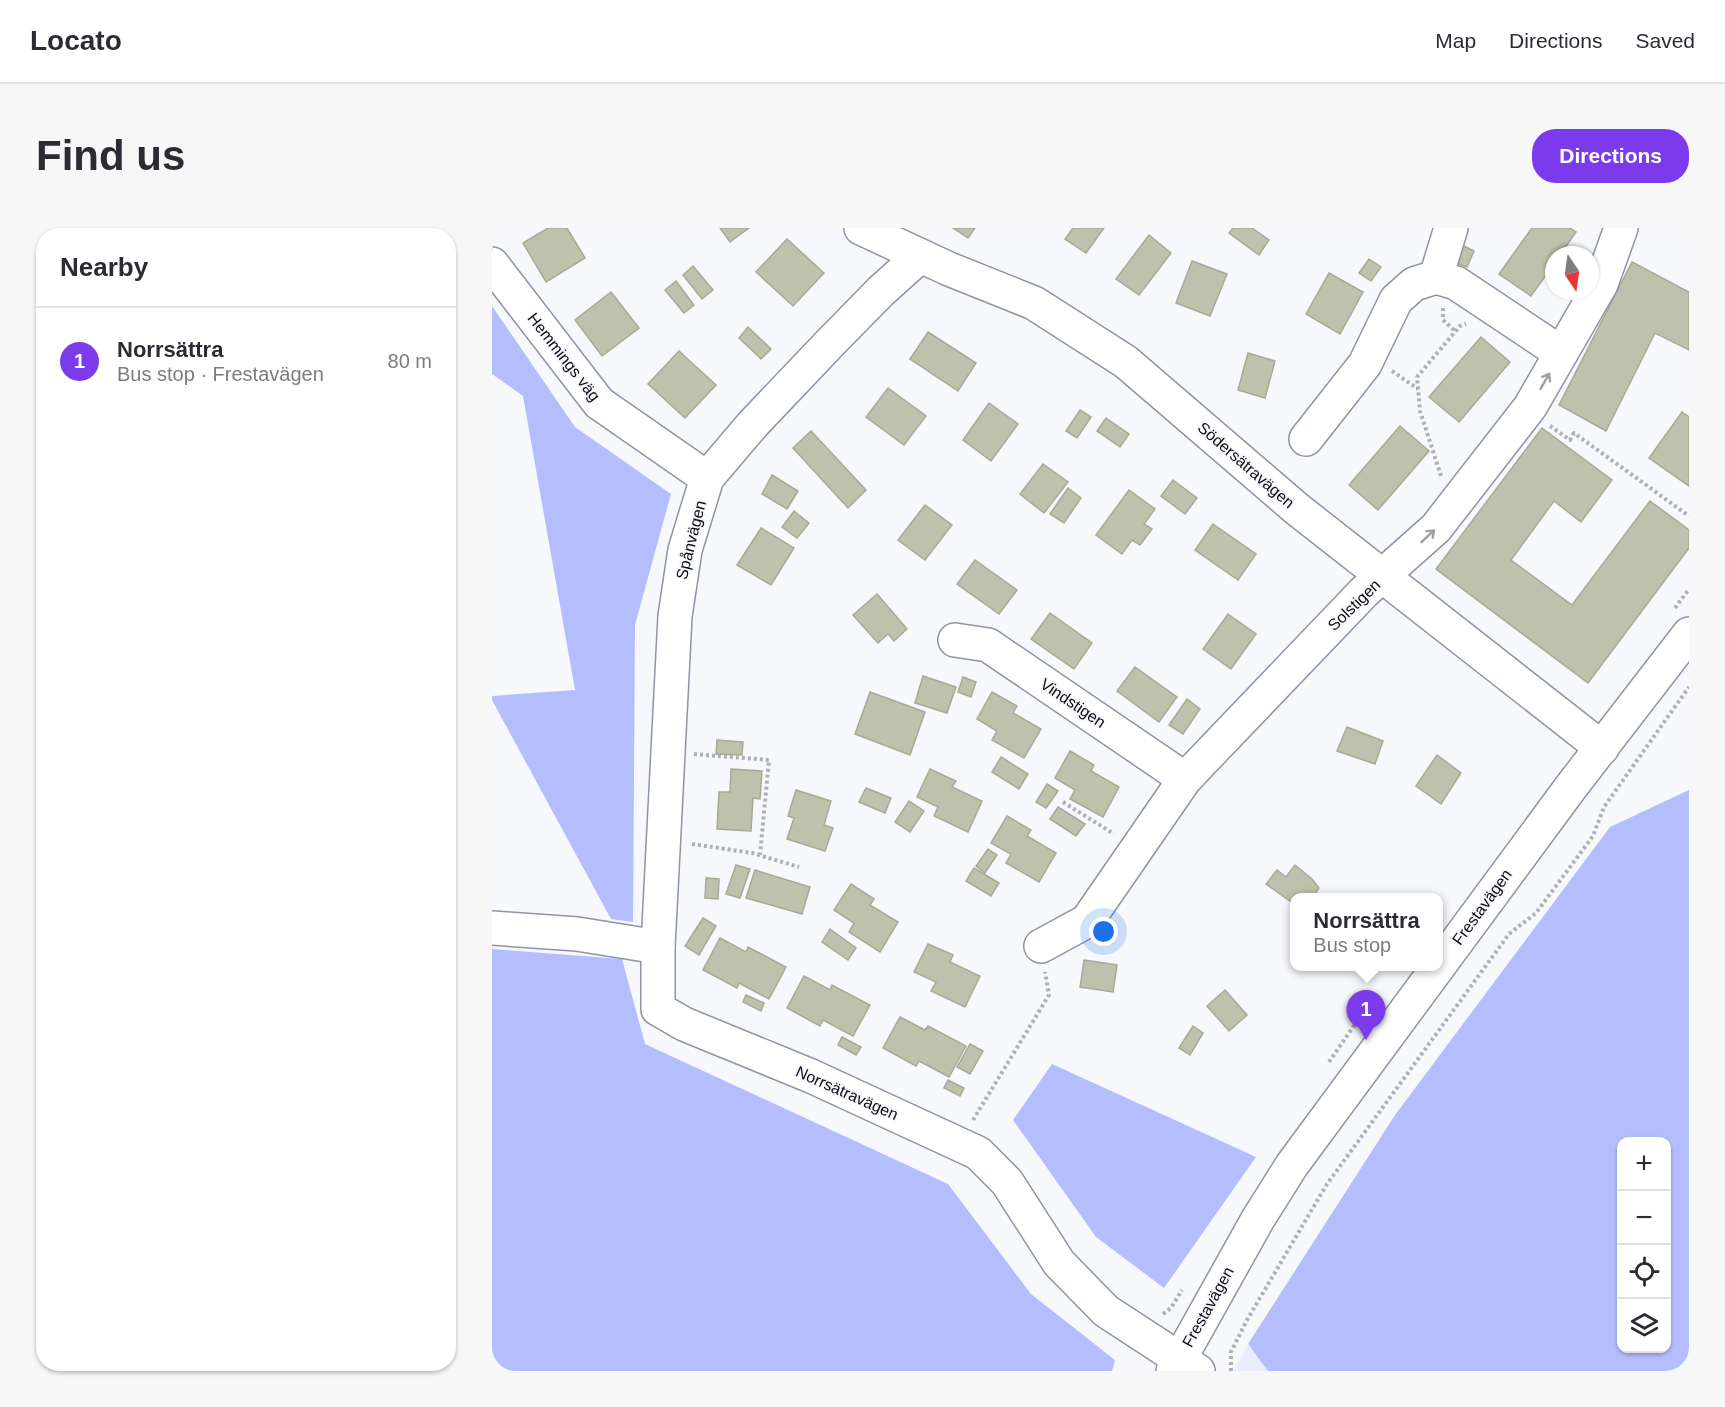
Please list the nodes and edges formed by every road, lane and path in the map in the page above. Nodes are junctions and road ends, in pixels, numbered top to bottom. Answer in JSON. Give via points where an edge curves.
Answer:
{"nodes":[{"id":1,"x":861,"y":228,"type":"edge"},
{"id":2,"x":1451,"y":228,"type":"edge"},
{"id":3,"x":1621,"y":228,"type":"edge"},
{"id":4,"x":920,"y":256,"type":"junction"},
{"id":5,"x":492,"y":264,"type":"edge"},
{"id":6,"x":1436,"y":278,"type":"junction"},
{"id":7,"x":1486,"y":302,"type":"junction"},
{"id":8,"x":1561,"y":353,"type":"junction"},
{"id":9,"x":1390,"y":370,"type":"dead end"},
{"id":10,"x":1418,"y":389,"type":"junction"},
{"id":11,"x":1564,"y":435,"type":"dead end"},
{"id":12,"x":1306,"y":439,"type":"dead end"},
{"id":13,"x":707,"y":478,"type":"junction"},
{"id":14,"x":1452,"y":508,"type":"junction"},
{"id":15,"x":1689,"y":516,"type":"edge"},
{"id":16,"x":1385,"y":576,"type":"junction"},
{"id":17,"x":1689,"y":634,"type":"edge"},
{"id":18,"x":955,"y":640,"type":"dead end"},
{"id":19,"x":1689,"y":687,"type":"edge"},
{"id":20,"x":1602,"y":748,"type":"junction"},
{"id":21,"x":694,"y":754,"type":"dead end"},
{"id":22,"x":1185,"y":779,"type":"junction"},
{"id":23,"x":1063,"y":802,"type":"dead end"},
{"id":24,"x":705,"y":845,"type":"dead end"},
{"id":25,"x":1137,"y":848,"type":"junction"},
{"id":26,"x":760,"y":855,"type":"junction"},
{"id":27,"x":799,"y":867,"type":"dead end"},
{"id":28,"x":492,"y":928,"type":"edge"},
{"id":29,"x":1041,"y":946,"type":"joint"},
{"id":30,"x":658,"y":947,"type":"junction"},
{"id":31,"x":1443,"y":960,"type":"edge"},
{"id":32,"x":1435,"y":971,"type":"edge"},
{"id":33,"x":959,"y":1144,"type":"junction"},
{"id":34,"x":1183,"y":1367,"type":"edge"},
{"id":35,"x":1231,"y":1371,"type":"edge"}],
"edges":[{"from":1,"to":4,"type":"street","name":"Södersätravägen"},
{"from":2,"to":6,"type":"street"},
{"from":3,"to":8,"type":"street","name":"Solstigen","via":[[1601,284]]},
{"from":4,"to":13,"type":"street","name":"Spånvägen","via":[[830,342]]},
{"from":4,"to":16,"type":"street","name":"Södersätravägen","via":[[1034,303],[1126,362],[1297,509]]},
{"from":5,"to":13,"type":"street","name":"Hemmings väg","via":[[599,403]]},
{"from":6,"to":7,"type":"street","via":[[1456,283]]},
{"from":6,"to":12,"type":"street","via":[[1414,284],[1396,300],[1365,364]]},
{"from":7,"to":8,"type":"street"},
{"from":7,"to":10,"type":"path","via":[[1416,377]]},
{"from":14,"to":8,"type":"street","name":"Solstigen","one_way":true,"via":[[1530,407]]},
{"from":9,"to":10,"type":"path"},
{"from":10,"to":14,"type":"path","via":[[1420,411]]},
{"from":11,"to":15,"type":"path","via":[[1570,440],[1574,433]]},
{"from":13,"to":30,"type":"street","name":"Spånvägen","via":[[685,550],[675,616]]},
{"from":16,"to":14,"type":"street","name":"Solstigen","one_way":true},
{"from":16,"to":20,"type":"street","name":"Södersätravägen"},
{"from":16,"to":22,"type":"street","name":"Solstigen","via":[[1364,592]]},
{"from":17,"to":20,"type":"street","name":"Frestavägen"},
{"from":18,"to":22,"type":"street","name":"Vindstigen","via":[[988,645]]},
{"from":19,"to":35,"type":"path","via":[[1604,807],[1593,836],[1536,913],[1509,934],[1328,1184],[1231,1352]]},
{"from":20,"to":31,"type":"street","name":"Frestavägen"},
{"from":21,"to":26,"type":"path","via":[[769,760]]},
{"from":22,"to":25,"type":"street","name":"Solstigen"},
{"from":23,"to":25,"type":"path"},
{"from":24,"to":26,"type":"path"},
{"from":25,"to":29,"type":"street","name":"Solstigen","via":[[1087,921]]},
{"from":26,"to":27,"type":"path"},
{"from":28,"to":30,"type":"street","via":[[577,934]]},
{"from":29,"to":33,"type":"path","via":[[1049,995]]},
{"from":30,"to":33,"type":"street","name":"Norrsätravägen","via":[[658,1009],[684,1024],[811,1076]]},
{"from":32,"to":34,"type":"street","name":"Frestavägen","via":[[1292,1165],[1258,1219]]},
{"from":33,"to":34,"type":"street","name":"Norrsätravägen","via":[[978,1153],[1007,1182],[1059,1263],[1106,1311]]}]}
